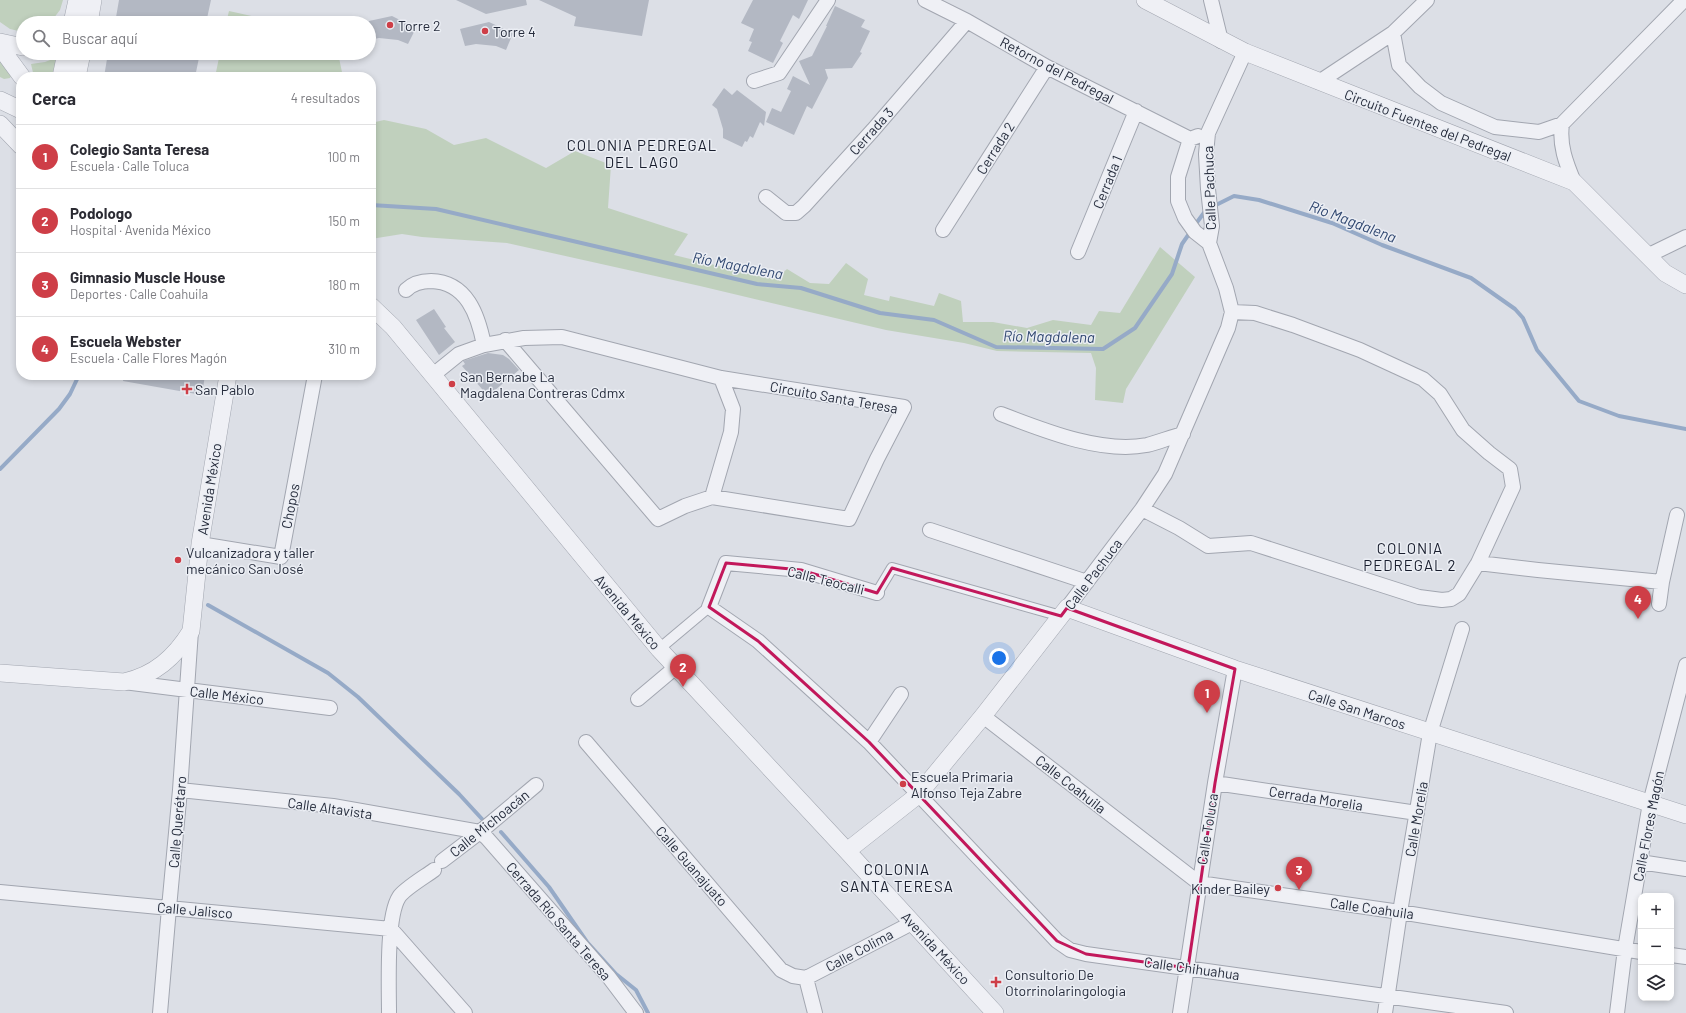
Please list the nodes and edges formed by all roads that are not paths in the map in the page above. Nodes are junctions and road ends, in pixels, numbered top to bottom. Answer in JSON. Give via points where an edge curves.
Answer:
{"nodes":[{"id":1,"x":77,"y":0,"type":"edge"},
{"id":2,"x":93,"y":0,"type":"edge"},
{"id":3,"x":828,"y":0,"type":"edge"},
{"id":4,"x":925,"y":0,"type":"edge"},
{"id":5,"x":1144,"y":0,"type":"edge"},
{"id":6,"x":1211,"y":0,"type":"edge"},
{"id":7,"x":1427,"y":0,"type":"edge"},
{"id":8,"x":1684,"y":0,"type":"edge"},
{"id":9,"x":74,"y":16,"type":"edge"},
{"id":10,"x":90,"y":16,"type":"edge"},
{"id":11,"x":967,"y":21,"type":"junction"},
{"id":12,"x":1392,"y":33,"type":"junction"},
{"id":13,"x":1221,"y":41,"type":"junction"},
{"id":14,"x":0,"y":42,"type":"edge"},
{"id":15,"x":16,"y":46,"type":"edge"},
{"id":16,"x":0,"y":47,"type":"edge"},
{"id":17,"x":1245,"y":52,"type":"junction"},
{"id":18,"x":65,"y":60,"type":"edge"},
{"id":19,"x":81,"y":60,"type":"edge"},
{"id":20,"x":1047,"y":67,"type":"junction"},
{"id":21,"x":18,"y":72,"type":"edge"},
{"id":22,"x":62,"y":72,"type":"edge"},
{"id":23,"x":78,"y":72,"type":"edge"},
{"id":24,"x":754,"y":81,"type":"dead end"},
{"id":25,"x":1318,"y":82,"type":"junction"},
{"id":26,"x":0,"y":100,"type":"edge"},
{"id":27,"x":16,"y":108,"type":"edge"},
{"id":28,"x":1136,"y":112,"type":"junction"},
{"id":29,"x":0,"y":124,"type":"edge"},
{"id":30,"x":1562,"y":124,"type":"junction"},
{"id":31,"x":1208,"y":133,"type":"junction"},
{"id":32,"x":1190,"y":139,"type":"junction"},
{"id":33,"x":16,"y":141,"type":"edge"},
{"id":34,"x":1574,"y":182,"type":"junction"},
{"id":35,"x":766,"y":198,"type":"dead end"},
{"id":36,"x":943,"y":230,"type":"dead end"},
{"id":37,"x":1686,"y":237,"type":"edge"},
{"id":38,"x":1209,"y":243,"type":"junction"},
{"id":39,"x":1078,"y":252,"type":"dead end"},
{"id":40,"x":1646,"y":256,"type":"junction"},
{"id":41,"x":1686,"y":285,"type":"edge"},
{"id":42,"x":406,"y":290,"type":"dead end"},
{"id":43,"x":376,"y":311,"type":"edge"},
{"id":44,"x":1232,"y":312,"type":"junction"},
{"id":45,"x":505,"y":340,"type":"junction"},
{"id":46,"x":484,"y":345,"type":"junction"},
{"id":47,"x":433,"y":375,"type":"junction"},
{"id":48,"x":721,"y":378,"type":"junction"},
{"id":49,"x":227,"y":380,"type":"edge"},
{"id":50,"x":314,"y":380,"type":"edge"},
{"id":51,"x":1001,"y":414,"type":"dead end"},
{"id":52,"x":1183,"y":434,"type":"junction"},
{"id":53,"x":712,"y":497,"type":"junction"},
{"id":54,"x":1142,"y":509,"type":"junction"},
{"id":55,"x":1677,"y":514,"type":"dead end"},
{"id":56,"x":930,"y":530,"type":"dead end"},
{"id":57,"x":200,"y":544,"type":"junction"},
{"id":58,"x":1478,"y":563,"type":"junction"},
{"id":59,"x":1087,"y":582,"type":"junction"},
{"id":60,"x":1662,"y":582,"type":"junction"},
{"id":61,"x":877,"y":593,"type":"joint"},
{"id":62,"x":1659,"y":604,"type":"dead end"},
{"id":63,"x":709,"y":607,"type":"junction"},
{"id":64,"x":1064,"y":612,"type":"junction"},
{"id":65,"x":1462,"y":629,"type":"dead end"},
{"id":66,"x":191,"y":631,"type":"junction"},
{"id":67,"x":658,"y":648,"type":"junction"},
{"id":68,"x":1686,"y":665,"type":"edge"},
{"id":69,"x":676,"y":667,"type":"junction"},
{"id":70,"x":1236,"y":669,"type":"junction"},
{"id":71,"x":0,"y":673,"type":"edge"},
{"id":72,"x":124,"y":682,"type":"junction"},
{"id":73,"x":187,"y":690,"type":"junction"},
{"id":74,"x":901,"y":694,"type":"dead end"},
{"id":75,"x":638,"y":699,"type":"dead end"},
{"id":76,"x":330,"y":708,"type":"dead end"},
{"id":77,"x":983,"y":716,"type":"junction"},
{"id":78,"x":1430,"y":733,"type":"junction"},
{"id":79,"x":586,"y":742,"type":"dead end"},
{"id":80,"x":869,"y":742,"type":"junction"},
{"id":81,"x":1214,"y":783,"type":"junction"},
{"id":82,"x":536,"y":785,"type":"dead end"},
{"id":83,"x":180,"y":790,"type":"junction"},
{"id":84,"x":918,"y":795,"type":"junction"},
{"id":85,"x":1650,"y":803,"type":"junction"},
{"id":86,"x":1416,"y":813,"type":"junction"},
{"id":87,"x":1686,"y":815,"type":"edge"},
{"id":88,"x":480,"y":832,"type":"junction"},
{"id":89,"x":848,"y":851,"type":"junction"},
{"id":90,"x":1640,"y":862,"type":"junction"},
{"id":91,"x":1686,"y":869,"type":"edge"},
{"id":92,"x":1199,"y":883,"type":"junction"},
{"id":93,"x":0,"y":892,"type":"edge"},
{"id":94,"x":168,"y":908,"type":"junction"},
{"id":95,"x":1400,"y":912,"type":"junction"},
{"id":96,"x":912,"y":923,"type":"junction"},
{"id":97,"x":391,"y":929,"type":"junction"},
{"id":98,"x":1625,"y":949,"type":"junction"},
{"id":99,"x":1638,"y":951,"type":"edge"},
{"id":100,"x":1674,"y":956,"type":"edge"},
{"id":101,"x":1686,"y":958,"type":"edge"},
{"id":102,"x":1188,"y":968,"type":"junction"},
{"id":103,"x":806,"y":978,"type":"junction"},
{"id":104,"x":1387,"y":995,"type":"junction"},
{"id":105,"x":160,"y":1013,"type":"edge"},
{"id":106,"x":389,"y":1013,"type":"edge"},
{"id":107,"x":465,"y":1013,"type":"edge"},
{"id":108,"x":636,"y":1013,"type":"edge"},
{"id":109,"x":815,"y":1013,"type":"edge"},
{"id":110,"x":995,"y":1013,"type":"edge"},
{"id":111,"x":1180,"y":1013,"type":"edge"},
{"id":112,"x":1385,"y":1013,"type":"edge"},
{"id":113,"x":1506,"y":1013,"type":"edge"},
{"id":114,"x":1617,"y":1013,"type":"edge"}],
"edges":[{"from":1,"to":9,"type":"street"},
{"from":2,"to":10,"type":"street"},
{"from":3,"to":24,"type":"street","via":[[779,73]]},
{"from":4,"to":11,"type":"street","name":"Retorno del Pedregal"},
{"from":5,"to":13,"type":"street","name":"Circuito Fuentes del Pedregal"},
{"from":6,"to":13,"type":"street"},
{"from":7,"to":12,"type":"street"},
{"from":8,"to":30,"type":"street"},
{"from":11,"to":20,"type":"street","name":"Retorno del Pedregal"},
{"from":11,"to":35,"type":"street","name":"Cerrada 3","via":[[804,206],[796,213],[786,213]]},
{"from":12,"to":25,"type":"street"},
{"from":12,"to":30,"type":"street","via":[[1399,65],[1420,88],[1441,103],[1495,127],[1540,132]]},
{"from":13,"to":17,"type":"street","name":"Circuito Fuentes del Pedregal"},
{"from":14,"to":15,"type":"street"},
{"from":16,"to":21,"type":"street"},
{"from":17,"to":25,"type":"street","name":"Circuito Fuentes del Pedregal"},
{"from":17,"to":31,"type":"street","name":"Calle Pachuca"},
{"from":18,"to":22,"type":"street"},
{"from":19,"to":23,"type":"street"},
{"from":20,"to":28,"type":"street","name":"Retorno del Pedregal"},
{"from":20,"to":36,"type":"street","name":"Cerrada 2"},
{"from":25,"to":34,"type":"street","name":"Circuito Fuentes del Pedregal"},
{"from":26,"to":27,"type":"street"},
{"from":28,"to":32,"type":"street","name":"Retorno del Pedregal"},
{"from":28,"to":39,"type":"street","name":"Cerrada 1"},
{"from":29,"to":33,"type":"street"},
{"from":30,"to":34,"type":"street","via":[[1560,136],[1564,158]]},
{"from":31,"to":32,"type":"street","name":"Calle Pachuca"},
{"from":31,"to":38,"type":"street","name":"Calle Pachuca","via":[[1207,168],[1212,226]]},
{"from":32,"to":38,"type":"street","name":"Calle Pachuca","via":[[1178,177],[1178,201],[1185,218],[1195,232]]},
{"from":34,"to":40,"type":"street","name":"Circuito Fuentes del Pedregal"},
{"from":37,"to":40,"type":"street"},
{"from":38,"to":44,"type":"street","name":"Calle Pachuca"},
{"from":40,"to":41,"type":"street","name":"Circuito Fuentes del Pedregal","via":[[1665,273]]},
{"from":42,"to":46,"type":"street","via":[[426,280],[447,282],[458,289],[480,326]]},
{"from":43,"to":47,"type":"street","name":"Avenida México"},
{"from":44,"to":52,"type":"street","name":"Calle Pachuca","via":[[1228,328]]},
{"from":44,"to":58,"type":"street","via":[[1255,313],[1360,350],[1423,379],[1440,394],[1463,430],[1510,469],[1513,487]]},
{"from":45,"to":46,"type":"street","name":"Circuito Santa Teresa"},
{"from":45,"to":48,"type":"street","name":"Circuito Santa Teresa","via":[[562,337]]},
{"from":45,"to":53,"type":"street","name":"Circuito Santa Teresa","via":[[658,519]]},
{"from":46,"to":47,"type":"street","name":"Circuito Santa Teresa","via":[[459,354]]},
{"from":47,"to":67,"type":"street","name":"Avenida México"},
{"from":48,"to":53,"type":"street","via":[[733,409],[731,432]]},
{"from":48,"to":53,"type":"street","name":"Circuito Santa Teresa","via":[[904,407],[849,519]]},
{"from":49,"to":57,"type":"street","name":"Avenida México"},
{"from":50,"to":57,"type":"street","name":"Chopos","via":[[281,557]]},
{"from":51,"to":52,"type":"street","via":[[1069,438],[1115,447],[1146,445]]},
{"from":52,"to":54,"type":"street","name":"Calle Pachuca","via":[[1165,474]]},
{"from":54,"to":58,"type":"street","via":[[1208,546],[1251,543],[1419,596],[1442,600],[1451,599],[1459,594]]},
{"from":54,"to":59,"type":"street","name":"Calle Pachuca"},
{"from":55,"to":60,"type":"street"},
{"from":56,"to":59,"type":"street"},
{"from":57,"to":66,"type":"street","name":"Avenida México"},
{"from":58,"to":60,"type":"street"},
{"from":59,"to":64,"type":"street","name":"Calle Pachuca"},
{"from":60,"to":62,"type":"street"},
{"from":61,"to":63,"type":"street","name":"Calle Teocalli","via":[[801,570],[726,563]]},
{"from":61,"to":64,"type":"street","via":[[892,568]]},
{"from":63,"to":67,"type":"street"},
{"from":63,"to":80,"type":"street","name":"Calle Chihuahua","via":[[758,641]]},
{"from":64,"to":70,"type":"street","name":"Calle San Marcos"},
{"from":64,"to":77,"type":"street","name":"Calle Pachuca"},
{"from":65,"to":78,"type":"street","name":"Calle Morelia"},
{"from":66,"to":72,"type":"street","name":"Avenida México","via":[[164,665],[138,679]]},
{"from":66,"to":73,"type":"street","name":"Calle Querétaro"},
{"from":67,"to":69,"type":"street","name":"Avenida México"},
{"from":68,"to":85,"type":"street","name":"Calle Flores Magón"},
{"from":69,"to":75,"type":"street"},
{"from":69,"to":89,"type":"street","name":"Avenida México"},
{"from":70,"to":78,"type":"street","name":"Calle San Marcos"},
{"from":70,"to":81,"type":"street","name":"Calle Toluca"},
{"from":71,"to":72,"type":"street","name":"Avenida México"},
{"from":72,"to":73,"type":"street","name":"Calle México"},
{"from":73,"to":76,"type":"street","name":"Calle México"},
{"from":73,"to":83,"type":"street","name":"Calle Querétaro"},
{"from":74,"to":80,"type":"street"},
{"from":77,"to":84,"type":"street","name":"Calle Pachuca"},
{"from":77,"to":92,"type":"street","name":"Calle Coahuila"},
{"from":78,"to":85,"type":"street","name":"Calle San Marcos"},
{"from":78,"to":86,"type":"street","name":"Calle Morelia"},
{"from":79,"to":103,"type":"street","name":"Calle Guanajuato","via":[[781,970],[793,976]]},
{"from":80,"to":84,"type":"street","name":"Calle Chihuahua"},
{"from":81,"to":86,"type":"street","name":"Cerrada Morelia"},
{"from":81,"to":92,"type":"street","name":"Calle Toluca"},
{"from":82,"to":88,"type":"street","name":"Calle Michoacán"},
{"from":83,"to":88,"type":"street","name":"Calle Altavista","via":[[333,806]]},
{"from":83,"to":94,"type":"street","name":"Calle Querétaro"},
{"from":84,"to":89,"type":"street","name":"Calle Pachuca"},
{"from":84,"to":102,"type":"street","name":"Calle Chihuahua","via":[[1056,942],[1070,950],[1086,954]]},
{"from":85,"to":87,"type":"street","name":"Calle San Marcos"},
{"from":85,"to":90,"type":"street","name":"Calle Flores Magón"},
{"from":86,"to":95,"type":"street","name":"Calle Morelia"},
{"from":88,"to":97,"type":"street","name":"Calle Michoacán","via":[[400,896]]},
{"from":88,"to":108,"type":"street","name":"Cerrada Río Santa Teresa","via":[[608,976]]},
{"from":89,"to":96,"type":"street","name":"Avenida México"},
{"from":90,"to":91,"type":"street"},
{"from":90,"to":98,"type":"street","name":"Calle Flores Magón"},
{"from":92,"to":95,"type":"street","name":"Calle Coahuila"},
{"from":92,"to":102,"type":"street","name":"Calle Toluca"},
{"from":93,"to":94,"type":"street","name":"Calle Jalisco"},
{"from":94,"to":97,"type":"street","name":"Calle Jalisco"},
{"from":94,"to":105,"type":"street","name":"Calle Querétaro"},
{"from":95,"to":98,"type":"street","name":"Calle Coahuila"},
{"from":95,"to":104,"type":"street","name":"Calle Morelia"},
{"from":96,"to":103,"type":"street","name":"Calle Colima"},
{"from":96,"to":110,"type":"street","name":"Avenida México"},
{"from":97,"to":106,"type":"street","name":"Calle Michoacán"},
{"from":97,"to":107,"type":"street"},
{"from":98,"to":99,"type":"street","name":"Calle Coahuila"},
{"from":98,"to":114,"type":"street","name":"Calle Flores Magón"},
{"from":100,"to":101,"type":"street"},
{"from":102,"to":104,"type":"street","name":"Calle Chihuahua"},
{"from":102,"to":111,"type":"street","name":"Calle Toluca"},
{"from":103,"to":109,"type":"street"},
{"from":104,"to":112,"type":"street","name":"Calle Morelia"},
{"from":104,"to":113,"type":"street","name":"Calle Chihuahua"}]}
